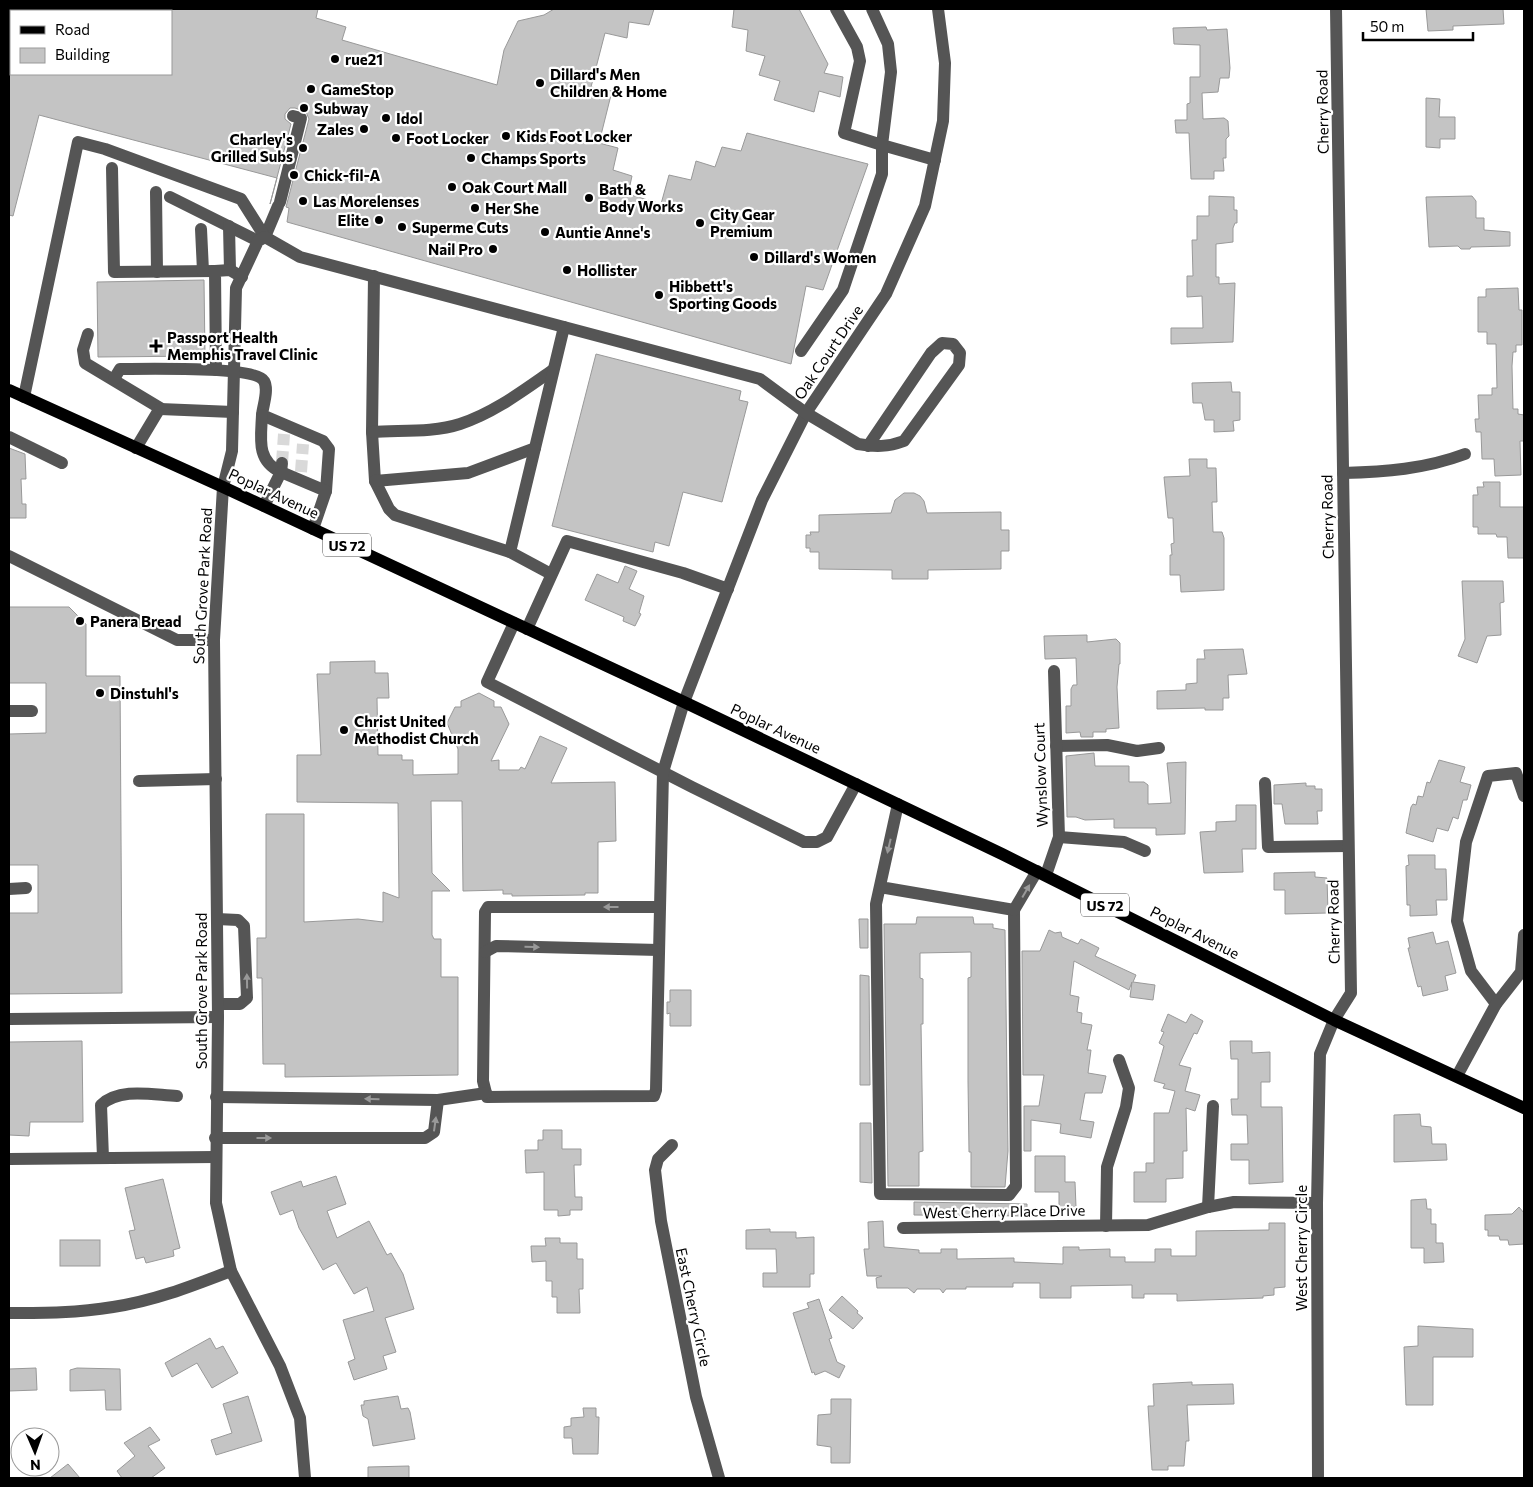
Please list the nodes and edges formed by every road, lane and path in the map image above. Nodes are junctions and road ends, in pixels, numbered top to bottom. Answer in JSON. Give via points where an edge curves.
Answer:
{"nodes":[{"id":1,"x":836,"y":9,"type":"edge"},
{"id":2,"x":872,"y":9,"type":"edge"},
{"id":3,"x":926,"y":9,"type":"edge"},
{"id":4,"x":1336,"y":9,"type":"edge"},
{"id":5,"x":939,"y":15,"type":"edge"},
{"id":6,"x":293,"y":116,"type":"dead end"},
{"id":7,"x":882,"y":145,"type":"junction"},
{"id":8,"x":935,"y":160,"type":"junction"},
{"id":9,"x":112,"y":168,"type":"dead end"},
{"id":10,"x":156,"y":192,"type":"dead end"},
{"id":11,"x":170,"y":197,"type":"dead end"},
{"id":12,"x":229,"y":226,"type":"junction"},
{"id":13,"x":201,"y":229,"type":"dead end"},
{"id":14,"x":262,"y":239,"type":"junction"},
{"id":15,"x":230,"y":270,"type":"junction"},
{"id":16,"x":209,"y":271,"type":"junction"},
{"id":17,"x":157,"y":272,"type":"junction"},
{"id":18,"x":374,"y":276,"type":"junction"},
{"id":19,"x":242,"y":277,"type":"junction"},
{"id":20,"x":564,"y":327,"type":"junction"},
{"id":21,"x":88,"y":334,"type":"dead end"},
{"id":22,"x":801,"y":351,"type":"dead end"},
{"id":23,"x":216,"y":370,"type":"junction"},
{"id":24,"x":234,"y":370,"type":"junction"},
{"id":25,"x":553,"y":370,"type":"junction"},
{"id":26,"x":114,"y":379,"type":"junction"},
{"id":27,"x":9,"y":390,"type":"edge"},
{"id":28,"x":24,"y":397,"type":"junction"},
{"id":29,"x":160,"y":409,"type":"junction"},
{"id":30,"x":233,"y":412,"type":"junction"},
{"id":31,"x":806,"y":413,"type":"junction"},
{"id":32,"x":262,"y":415,"type":"junction"},
{"id":33,"x":372,"y":432,"type":"junction"},
{"id":34,"x":9,"y":436,"type":"edge"},
{"id":35,"x":868,"y":446,"type":"junction"},
{"id":36,"x":136,"y":448,"type":"junction"},
{"id":37,"x":535,"y":448,"type":"junction"},
{"id":38,"x":1465,"y":454,"type":"dead end"},
{"id":39,"x":62,"y":463,"type":"dead end"},
{"id":40,"x":281,"y":468,"type":"junction"},
{"id":41,"x":1343,"y":473,"type":"junction"},
{"id":42,"x":375,"y":481,"type":"junction"},
{"id":43,"x":223,"y":487,"type":"junction"},
{"id":44,"x":326,"y":491,"type":"junction"},
{"id":45,"x":264,"y":506,"type":"junction"},
{"id":46,"x":313,"y":529,"type":"junction"},
{"id":47,"x":510,"y":552,"type":"junction"},
{"id":48,"x":9,"y":556,"type":"edge"},
{"id":49,"x":551,"y":574,"type":"junction"},
{"id":50,"x":728,"y":589,"type":"junction"},
{"id":51,"x":514,"y":623,"type":"junction"},
{"id":52,"x":528,"y":629,"type":"junction"},
{"id":53,"x":214,"y":640,"type":"junction"},
{"id":54,"x":1054,"y":671,"type":"dead end"},
{"id":55,"x":684,"y":702,"type":"junction"},
{"id":56,"x":9,"y":711,"type":"edge"},
{"id":57,"x":32,"y":711,"type":"dead end"},
{"id":58,"x":1056,"y":746,"type":"junction"},
{"id":59,"x":1158,"y":748,"type":"dead end"},
{"id":60,"x":663,"y":772,"type":"junction"},
{"id":61,"x":216,"y":780,"type":"junction"},
{"id":62,"x":139,"y":781,"type":"dead end"},
{"id":63,"x":856,"y":784,"type":"junction"},
{"id":64,"x":1265,"y":784,"type":"dead end"},
{"id":65,"x":1524,"y":796,"type":"edge"},
{"id":66,"x":898,"y":804,"type":"junction"},
{"id":67,"x":1059,"y":836,"type":"junction"},
{"id":68,"x":1348,"y":846,"type":"junction"},
{"id":69,"x":1145,"y":851,"type":"dead end"},
{"id":70,"x":1042,"y":873,"type":"junction"},
{"id":71,"x":880,"y":887,"type":"junction"},
{"id":72,"x":26,"y":888,"type":"dead end"},
{"id":73,"x":9,"y":889,"type":"edge"},
{"id":74,"x":660,"y":907,"type":"junction"},
{"id":75,"x":1014,"y":910,"type":"junction"},
{"id":76,"x":217,"y":918,"type":"junction"},
{"id":77,"x":1524,"y":935,"type":"edge"},
{"id":78,"x":659,"y":950,"type":"junction"},
{"id":79,"x":485,"y":952,"type":"junction"},
{"id":80,"x":1496,"y":1004,"type":"junction"},
{"id":81,"x":218,"y":1010,"type":"junction"},
{"id":82,"x":9,"y":1019,"type":"edge"},
{"id":83,"x":1334,"y":1020,"type":"junction"},
{"id":84,"x":1119,"y":1060,"type":"dead end"},
{"id":85,"x":1457,"y":1076,"type":"junction"},
{"id":86,"x":486,"y":1093,"type":"junction"},
{"id":87,"x":177,"y":1096,"type":"dead end"},
{"id":88,"x":216,"y":1097,"type":"junction"},
{"id":89,"x":438,"y":1100,"type":"junction"},
{"id":90,"x":1212,"y":1106,"type":"dead end"},
{"id":91,"x":1524,"y":1108,"type":"edge"},
{"id":92,"x":215,"y":1138,"type":"junction"},
{"id":93,"x":672,"y":1145,"type":"dead end"},
{"id":94,"x":103,"y":1158,"type":"junction"},
{"id":95,"x":215,"y":1158,"type":"junction"},
{"id":96,"x":9,"y":1159,"type":"edge"},
{"id":97,"x":1316,"y":1203,"type":"junction"},
{"id":98,"x":1208,"y":1206,"type":"junction"},
{"id":99,"x":1106,"y":1226,"type":"junction"},
{"id":100,"x":903,"y":1228,"type":"dead end"},
{"id":101,"x":231,"y":1271,"type":"junction"},
{"id":102,"x":9,"y":1313,"type":"edge"},
{"id":103,"x":305,"y":1478,"type":"edge"},
{"id":104,"x":720,"y":1478,"type":"edge"},
{"id":105,"x":1318,"y":1478,"type":"edge"}],
"edges":[{"from":1,"to":7,"type":"street","via":[[857,47],[860,61],[844,133]]},
{"from":2,"to":7,"type":"street","via":[[888,44],[891,72]]},
{"from":3,"to":5,"type":"street"},
{"from":4,"to":41,"type":"street","name":"Cherry Road"},
{"from":5,"to":8,"type":"street","name":"Oak Court Drive","via":[[945,64],[943,121]]},
{"from":6,"to":14,"type":"street","name":"South Grove Park Road","via":[[301,118],[279,204]]},
{"from":7,"to":8,"type":"street"},
{"from":7,"to":22,"type":"street","via":[[882,174],[843,290]]},
{"from":8,"to":31,"type":"street","name":"Oak Court Drive","via":[[926,206],[886,294]]},
{"from":9,"to":17,"type":"street","via":[[114,272]]},
{"from":10,"to":17,"type":"street"},
{"from":11,"to":12,"type":"street"},
{"from":12,"to":14,"type":"street"},
{"from":12,"to":15,"type":"street"},
{"from":13,"to":16,"type":"street"},
{"from":14,"to":18,"type":"street","via":[[300,257]]},
{"from":14,"to":19,"type":"street","name":"South Grove Park Road"},
{"from":14,"to":28,"type":"street","via":[[241,199],[78,142]]},
{"from":15,"to":16,"type":"street"},
{"from":15,"to":19,"type":"street"},
{"from":16,"to":17,"type":"street"},
{"from":16,"to":23,"type":"street"},
{"from":18,"to":20,"type":"street"},
{"from":18,"to":33,"type":"street"},
{"from":19,"to":24,"type":"street","name":"South Grove Park Road","via":[[236,288]]},
{"from":20,"to":25,"type":"street"},
{"from":20,"to":31,"type":"street","via":[[760,379]]},
{"from":21,"to":26,"type":"street","via":[[83,350],[86,363]]},
{"from":23,"to":24,"type":"street"},
{"from":23,"to":26,"type":"street","via":[[120,369]]},
{"from":24,"to":30,"type":"street","name":"South Grove Park Road"},
{"from":24,"to":32,"type":"street","via":[[263,380],[266,388]]},
{"from":25,"to":33,"type":"street","via":[[496,408],[459,424]]},
{"from":25,"to":37,"type":"street"},
{"from":26,"to":29,"type":"street"},
{"from":27,"to":28,"type":"main road","name":"Poplar Avenue","number":"US 72"},
{"from":28,"to":36,"type":"main road","name":"Poplar Avenue","number":"US 72"},
{"from":29,"to":30,"type":"street"},
{"from":29,"to":36,"type":"street"},
{"from":30,"to":43,"type":"street","name":"South Grove Park Road","via":[[232,451]]},
{"from":31,"to":35,"type":"street","via":[[858,444]]},
{"from":31,"to":50,"type":"street","name":"Oak Court Drive","via":[[762,500]]},
{"from":32,"to":40,"type":"street","via":[[261,451],[265,462]]},
{"from":32,"to":44,"type":"street","via":[[304,439],[323,441],[329,450]]},
{"from":33,"to":42,"type":"street"},
{"from":34,"to":39,"type":"street"},
{"from":35,"to":35,"type":"street","via":[[890,446],[904,441],[959,365],[960,354],[953,344],[942,343],[931,354]]},
{"from":36,"to":43,"type":"main road","name":"Poplar Avenue","number":"US 72"},
{"from":37,"to":42,"type":"street","via":[[468,473]]},
{"from":37,"to":47,"type":"street"},
{"from":38,"to":41,"type":"street","via":[[1413,468]]},
{"from":40,"to":44,"type":"street"},
{"from":40,"to":45,"type":"street"},
{"from":41,"to":68,"type":"street","name":"Cherry Road"},
{"from":42,"to":47,"type":"street","via":[[389,509],[396,514]]},
{"from":43,"to":45,"type":"main road","name":"Poplar Avenue","number":"US 72"},
{"from":43,"to":53,"type":"street","name":"South Grove Park Road"},
{"from":44,"to":46,"type":"street"},
{"from":45,"to":46,"type":"main road","name":"Poplar Avenue","number":"US 72"},
{"from":46,"to":51,"type":"main road","name":"Poplar Avenue","number":"US 72"},
{"from":47,"to":49,"type":"street"},
{"from":48,"to":53,"type":"street","via":[[177,640]]},
{"from":49,"to":50,"type":"street","via":[[567,541]]},
{"from":49,"to":52,"type":"street"},
{"from":50,"to":55,"type":"street","name":"Oak Court Drive"},
{"from":51,"to":52,"type":"main road","name":"Poplar Avenue","number":"US 72"},
{"from":51,"to":60,"type":"street","via":[[487,682]]},
{"from":52,"to":55,"type":"main road","name":"Poplar Avenue","number":"US 72"},
{"from":53,"to":61,"type":"street","name":"South Grove Park Road"},
{"from":54,"to":58,"type":"street","name":"Wynslow Court"},
{"from":55,"to":60,"type":"street","name":"Oak Court Drive"},
{"from":55,"to":63,"type":"main road","name":"Poplar Avenue","number":"US 72"},
{"from":56,"to":57,"type":"street"},
{"from":58,"to":59,"type":"street","via":[[1106,745],[1138,751]]},
{"from":58,"to":67,"type":"street","name":"Wynslow Court"},
{"from":60,"to":63,"type":"street","via":[[804,842],[817,842],[827,837]]},
{"from":60,"to":74,"type":"street","name":"Oak Court Drive"},
{"from":61,"to":62,"type":"street"},
{"from":61,"to":76,"type":"street","name":"South Grove Park Road"},
{"from":63,"to":66,"type":"main road","name":"Poplar Avenue","number":"US 72"},
{"from":64,"to":68,"type":"street","via":[[1268,847]]},
{"from":65,"to":80,"type":"street","via":[[1516,773],[1488,776],[1466,842],[1457,921],[1471,970]]},
{"from":66,"to":70,"type":"main road","name":"Poplar Avenue","number":"US 72"},
{"from":66,"to":71,"type":"street","one_way":true},
{"from":67,"to":69,"type":"street","via":[[1124,842]]},
{"from":67,"to":70,"type":"street","name":"Wynslow Court"},
{"from":68,"to":83,"type":"street","name":"Cherry Road","via":[[1351,993]]},
{"from":75,"to":70,"type":"street","name":"Wynslow Court","one_way":true},
{"from":70,"to":83,"type":"main road","name":"Poplar Avenue","number":"US 72"},
{"from":71,"to":75,"type":"street"},
{"from":71,"to":75,"type":"street","via":[[876,904],[880,1194],[1009,1195],[1016,1186]]},
{"from":72,"to":73,"type":"street"},
{"from":74,"to":78,"type":"street","name":"Oak Court Drive"},
{"from":74,"to":79,"type":"street","one_way":true,"via":[[488,907],[485,912]]},
{"from":76,"to":81,"type":"street","name":"South Grove Park Road"},
{"from":81,"to":76,"type":"street","one_way":true,"via":[[240,1004],[247,998],[244,926],[238,920]]},
{"from":77,"to":80,"type":"street","via":[[1521,972]]},
{"from":79,"to":78,"type":"street","one_way":true,"via":[[496,946]]},
{"from":78,"to":86,"type":"street","name":"Oak Court Drive","via":[[654,1096],[487,1098]]},
{"from":79,"to":86,"type":"street","via":[[483,1082]]},
{"from":80,"to":85,"type":"street"},
{"from":81,"to":82,"type":"street"},
{"from":81,"to":88,"type":"street","name":"South Grove Park Road"},
{"from":83,"to":85,"type":"main road","name":"Poplar Avenue","number":"US 72"},
{"from":83,"to":97,"type":"street","name":"West Cherry Circle","via":[[1320,1054]]},
{"from":84,"to":99,"type":"street","name":"West Cherry Place Drive","via":[[1129,1088],[1106,1168]]},
{"from":85,"to":91,"type":"main road","name":"Poplar Avenue","number":"US 72"},
{"from":86,"to":89,"type":"street"},
{"from":87,"to":94,"type":"street","via":[[127,1094],[109,1098],[101,1105]]},
{"from":89,"to":88,"type":"street","one_way":true},
{"from":88,"to":92,"type":"street","name":"South Grove Park Road"},
{"from":92,"to":89,"type":"street","one_way":true,"via":[[426,1138],[434,1132]]},
{"from":90,"to":98,"type":"street"},
{"from":92,"to":95,"type":"street","name":"South Grove Park Road"},
{"from":93,"to":104,"type":"street","name":"East Cherry Circle","via":[[658,1159],[655,1170],[661,1222],[696,1397]]},
{"from":94,"to":95,"type":"street"},
{"from":94,"to":96,"type":"street"},
{"from":95,"to":101,"type":"street","name":"South Grove Park Road","via":[[216,1203]]},
{"from":97,"to":98,"type":"street","name":"West Cherry Place Drive","via":[[1234,1202]]},
{"from":97,"to":105,"type":"street","name":"West Cherry Circle"},
{"from":98,"to":99,"type":"street","name":"West Cherry Place Drive","via":[[1148,1225]]},
{"from":99,"to":100,"type":"street","name":"West Cherry Place Drive"},
{"from":101,"to":102,"type":"street","via":[[167,1295],[114,1307],[71,1312]]},
{"from":101,"to":103,"type":"street","name":"South Grove Park Road","via":[[280,1366],[300,1418]]}]}
